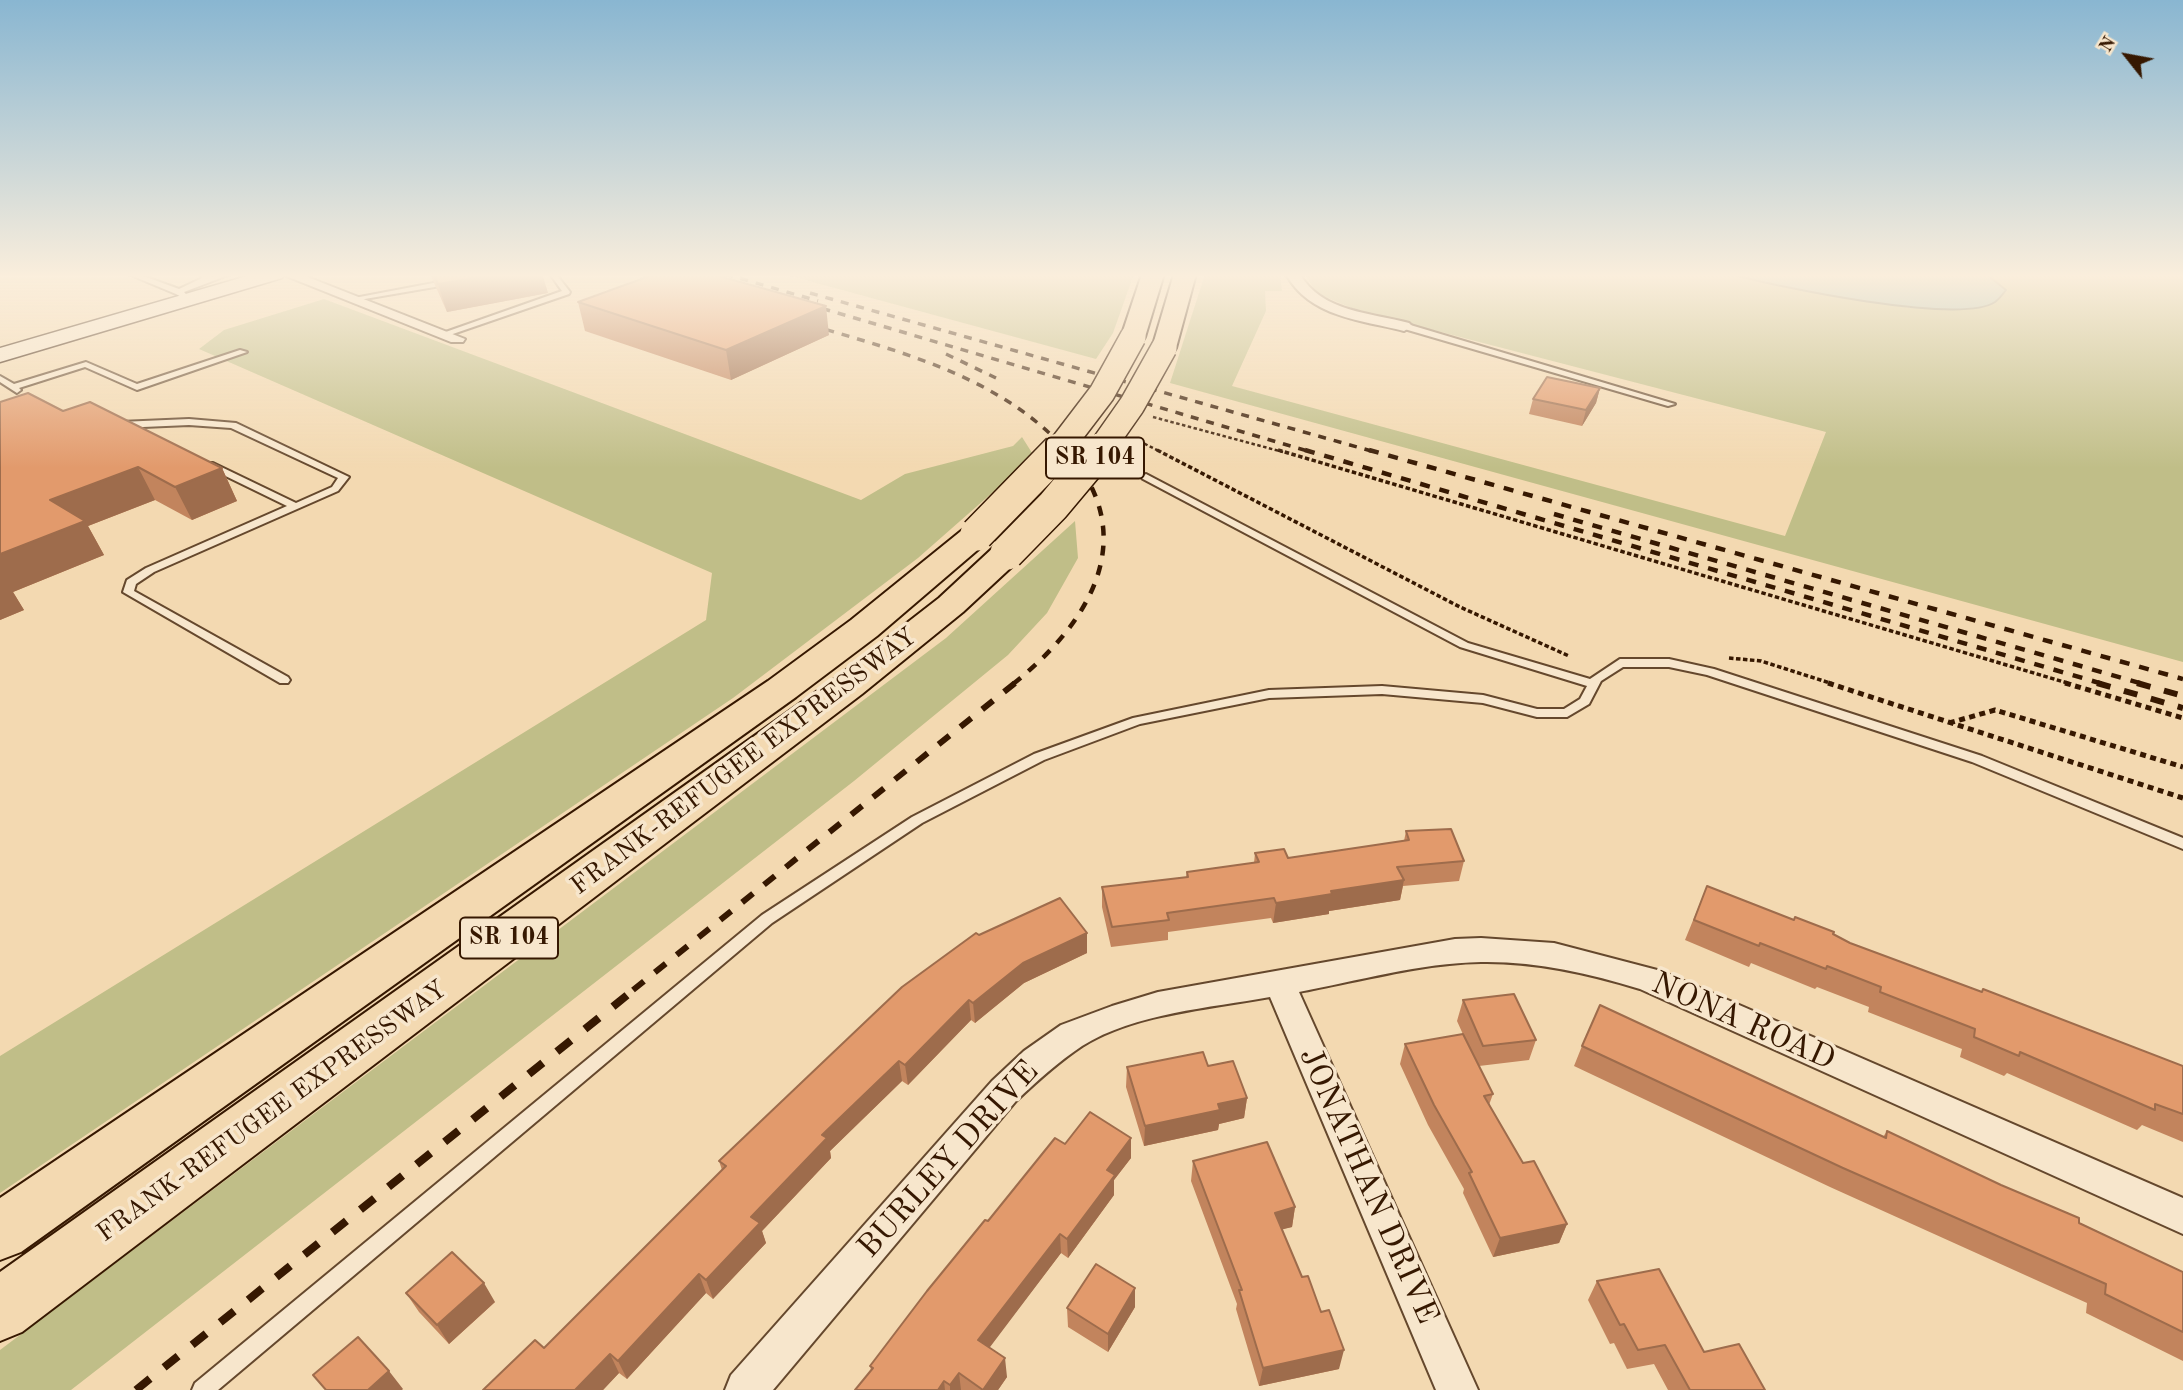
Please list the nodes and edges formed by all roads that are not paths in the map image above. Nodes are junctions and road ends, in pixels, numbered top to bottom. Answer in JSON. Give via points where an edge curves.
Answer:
{"nodes":[{"id":1,"x":50,"y":339,"type":"edge"},
{"id":2,"x":1132,"y":339,"type":"edge"},
{"id":3,"x":1167,"y":339,"type":"edge"},
{"id":4,"x":1448,"y":339,"type":"edge"},
{"id":5,"x":243,"y":352,"type":"dead end"},
{"id":6,"x":0,"y":355,"type":"edge"},
{"id":7,"x":0,"y":377,"type":"edge"},
{"id":8,"x":13,"y":387,"type":"junction"},
{"id":9,"x":30,"y":400,"type":"edge"},
{"id":10,"x":1671,"y":404,"type":"dead end"},
{"id":11,"x":108,"y":425,"type":"edge"},
{"id":12,"x":127,"y":426,"type":"junction"},
{"id":13,"x":151,"y":437,"type":"edge"},
{"id":14,"x":199,"y":460,"type":"edge"},
{"id":15,"x":1146,"y":477,"type":"dead end"},
{"id":16,"x":295,"y":506,"type":"junction"},
{"id":17,"x":992,"y":544,"type":"junction"},
{"id":18,"x":284,"y":680,"type":"dead end"},
{"id":19,"x":1594,"y":684,"type":"junction"},
{"id":20,"x":2183,"y":844,"type":"edge"},
{"id":21,"x":1279,"y":982,"type":"junction"},
{"id":22,"x":2183,"y":1216,"type":"edge"},
{"id":23,"x":0,"y":1232,"type":"edge"},
{"id":24,"x":0,"y":1310,"type":"edge"},
{"id":25,"x":201,"y":1390,"type":"edge"},
{"id":26,"x":746,"y":1390,"type":"edge"},
{"id":27,"x":1457,"y":1390,"type":"edge"}],
"edges":[{"from":1,"to":6,"type":"main road"},
{"from":2,"to":17,"type":"highway","name":"FRANK-REFUGEE EXPRESSWAY","number":"SR 104","bridge":true,"via":[[1107,386],[1028,485]]},
{"from":3,"to":17,"type":"highway","name":"FRANK-REFUGEE EXPRESSWAY","number":"SR 104","bridge":true,"via":[[1145,386],[1096,458]]},
{"from":4,"to":10,"type":"lane"},
{"from":5,"to":8,"type":"lane","via":[[137,387],[86,364]]},
{"from":7,"to":8,"type":"lane"},
{"from":8,"to":9,"type":"lane"},
{"from":11,"to":12,"type":"lane"},
{"from":12,"to":13,"type":"lane"},
{"from":12,"to":16,"type":"lane","via":[[233,425],[344,477],[335,489]]},
{"from":14,"to":16,"type":"lane"},
{"from":15,"to":19,"type":"lane","via":[[1464,645]]},
{"from":16,"to":18,"type":"lane","via":[[150,570],[131,582],[128,592]]},
{"from":17,"to":23,"type":"highway","name":"FRANK-REFUGEE EXPRESSWAY","number":"SR 104","via":[[873,621],[782,689]]},
{"from":17,"to":24,"type":"highway","name":"FRANK-REFUGEE EXPRESSWAY","number":"SR 104","via":[[951,605],[849,687]]},
{"from":19,"to":20,"type":"lane","via":[[1620,663],[1669,663],[1710,672],[1978,759]]},
{"from":19,"to":25,"type":"lane","via":[[1585,701],[1567,713],[1536,713],[1483,699],[1382,691],[1269,694],[1137,721],[1039,757],[917,820],[768,919]]},
{"from":21,"to":22,"type":"street","name":"NONA ROAD","via":[[1494,947],[1592,961],[1650,981]]},
{"from":21,"to":26,"type":"street","name":"BURLEY DRIVE","via":[[1158,1005],[1112,1019],[1073,1035],[1036,1060],[1004,1091]]},
{"from":21,"to":27,"type":"street","name":"JONATHAN DRIVE"}]}
